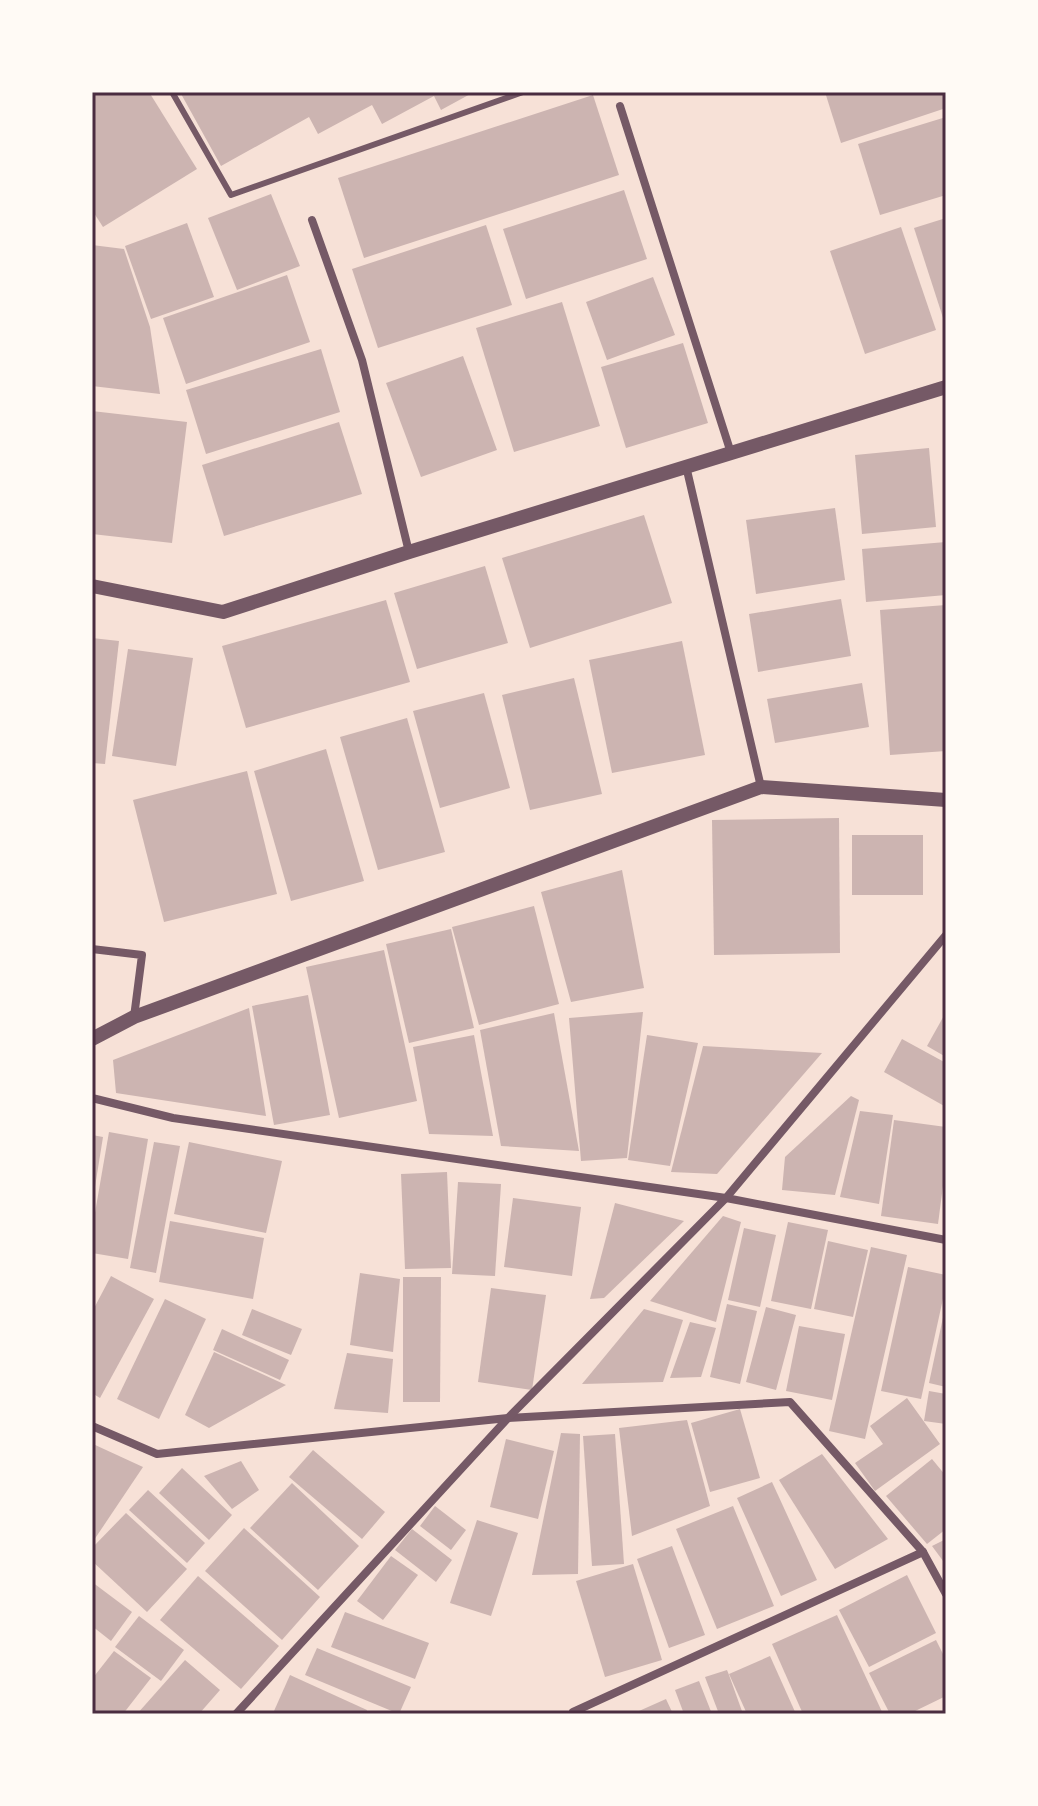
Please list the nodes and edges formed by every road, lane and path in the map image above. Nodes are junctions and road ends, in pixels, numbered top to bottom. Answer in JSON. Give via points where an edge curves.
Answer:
{"nodes":[{"id":1,"x":172,"y":92,"type":"edge"},
{"id":2,"x":523,"y":92,"type":"edge"},
{"id":3,"x":620,"y":106,"type":"dead end"},
{"id":4,"x":312,"y":220,"type":"dead end"},
{"id":5,"x":946,"y":387,"type":"edge"},
{"id":6,"x":731,"y":453,"type":"junction"},
{"id":7,"x":686,"y":466,"type":"junction"},
{"id":8,"x":409,"y":552,"type":"junction"},
{"id":9,"x":92,"y":586,"type":"edge"},
{"id":10,"x":761,"y":787,"type":"junction"},
{"id":11,"x":946,"y":800,"type":"edge"},
{"id":12,"x":946,"y":935,"type":"edge"},
{"id":13,"x":92,"y":949,"type":"edge"},
{"id":14,"x":134,"y":1017,"type":"junction"},
{"id":15,"x":92,"y":1039,"type":"edge"},
{"id":16,"x":92,"y":1098,"type":"edge"},
{"id":17,"x":726,"y":1198,"type":"junction"},
{"id":18,"x":946,"y":1240,"type":"edge"},
{"id":19,"x":508,"y":1418,"type":"junction"},
{"id":20,"x":92,"y":1426,"type":"edge"},
{"id":21,"x":923,"y":1552,"type":"junction"},
{"id":22,"x":946,"y":1594,"type":"edge"},
{"id":23,"x":573,"y":1712,"type":"edge"},
{"id":24,"x":236,"y":1714,"type":"edge"}],
"edges":[{"from":1,"to":2,"type":"lane","via":[[231,195]]},
{"from":3,"to":6,"type":"street"},
{"from":4,"to":8,"type":"street","via":[[362,360]]},
{"from":5,"to":6,"type":"street"},
{"from":6,"to":7,"type":"street"},
{"from":7,"to":8,"type":"street"},
{"from":7,"to":10,"type":"street"},
{"from":8,"to":9,"type":"street","via":[[223,612]]},
{"from":10,"to":11,"type":"street"},
{"from":10,"to":14,"type":"street"},
{"from":12,"to":17,"type":"street"},
{"from":13,"to":14,"type":"street","via":[[142,955]]},
{"from":14,"to":15,"type":"street"},
{"from":16,"to":17,"type":"street","via":[[173,1118]]},
{"from":17,"to":18,"type":"street"},
{"from":17,"to":19,"type":"street"},
{"from":19,"to":20,"type":"street","via":[[157,1454]]},
{"from":19,"to":21,"type":"street","via":[[790,1402]]},
{"from":19,"to":24,"type":"street"},
{"from":21,"to":22,"type":"street"},
{"from":21,"to":23,"type":"street"}]}
